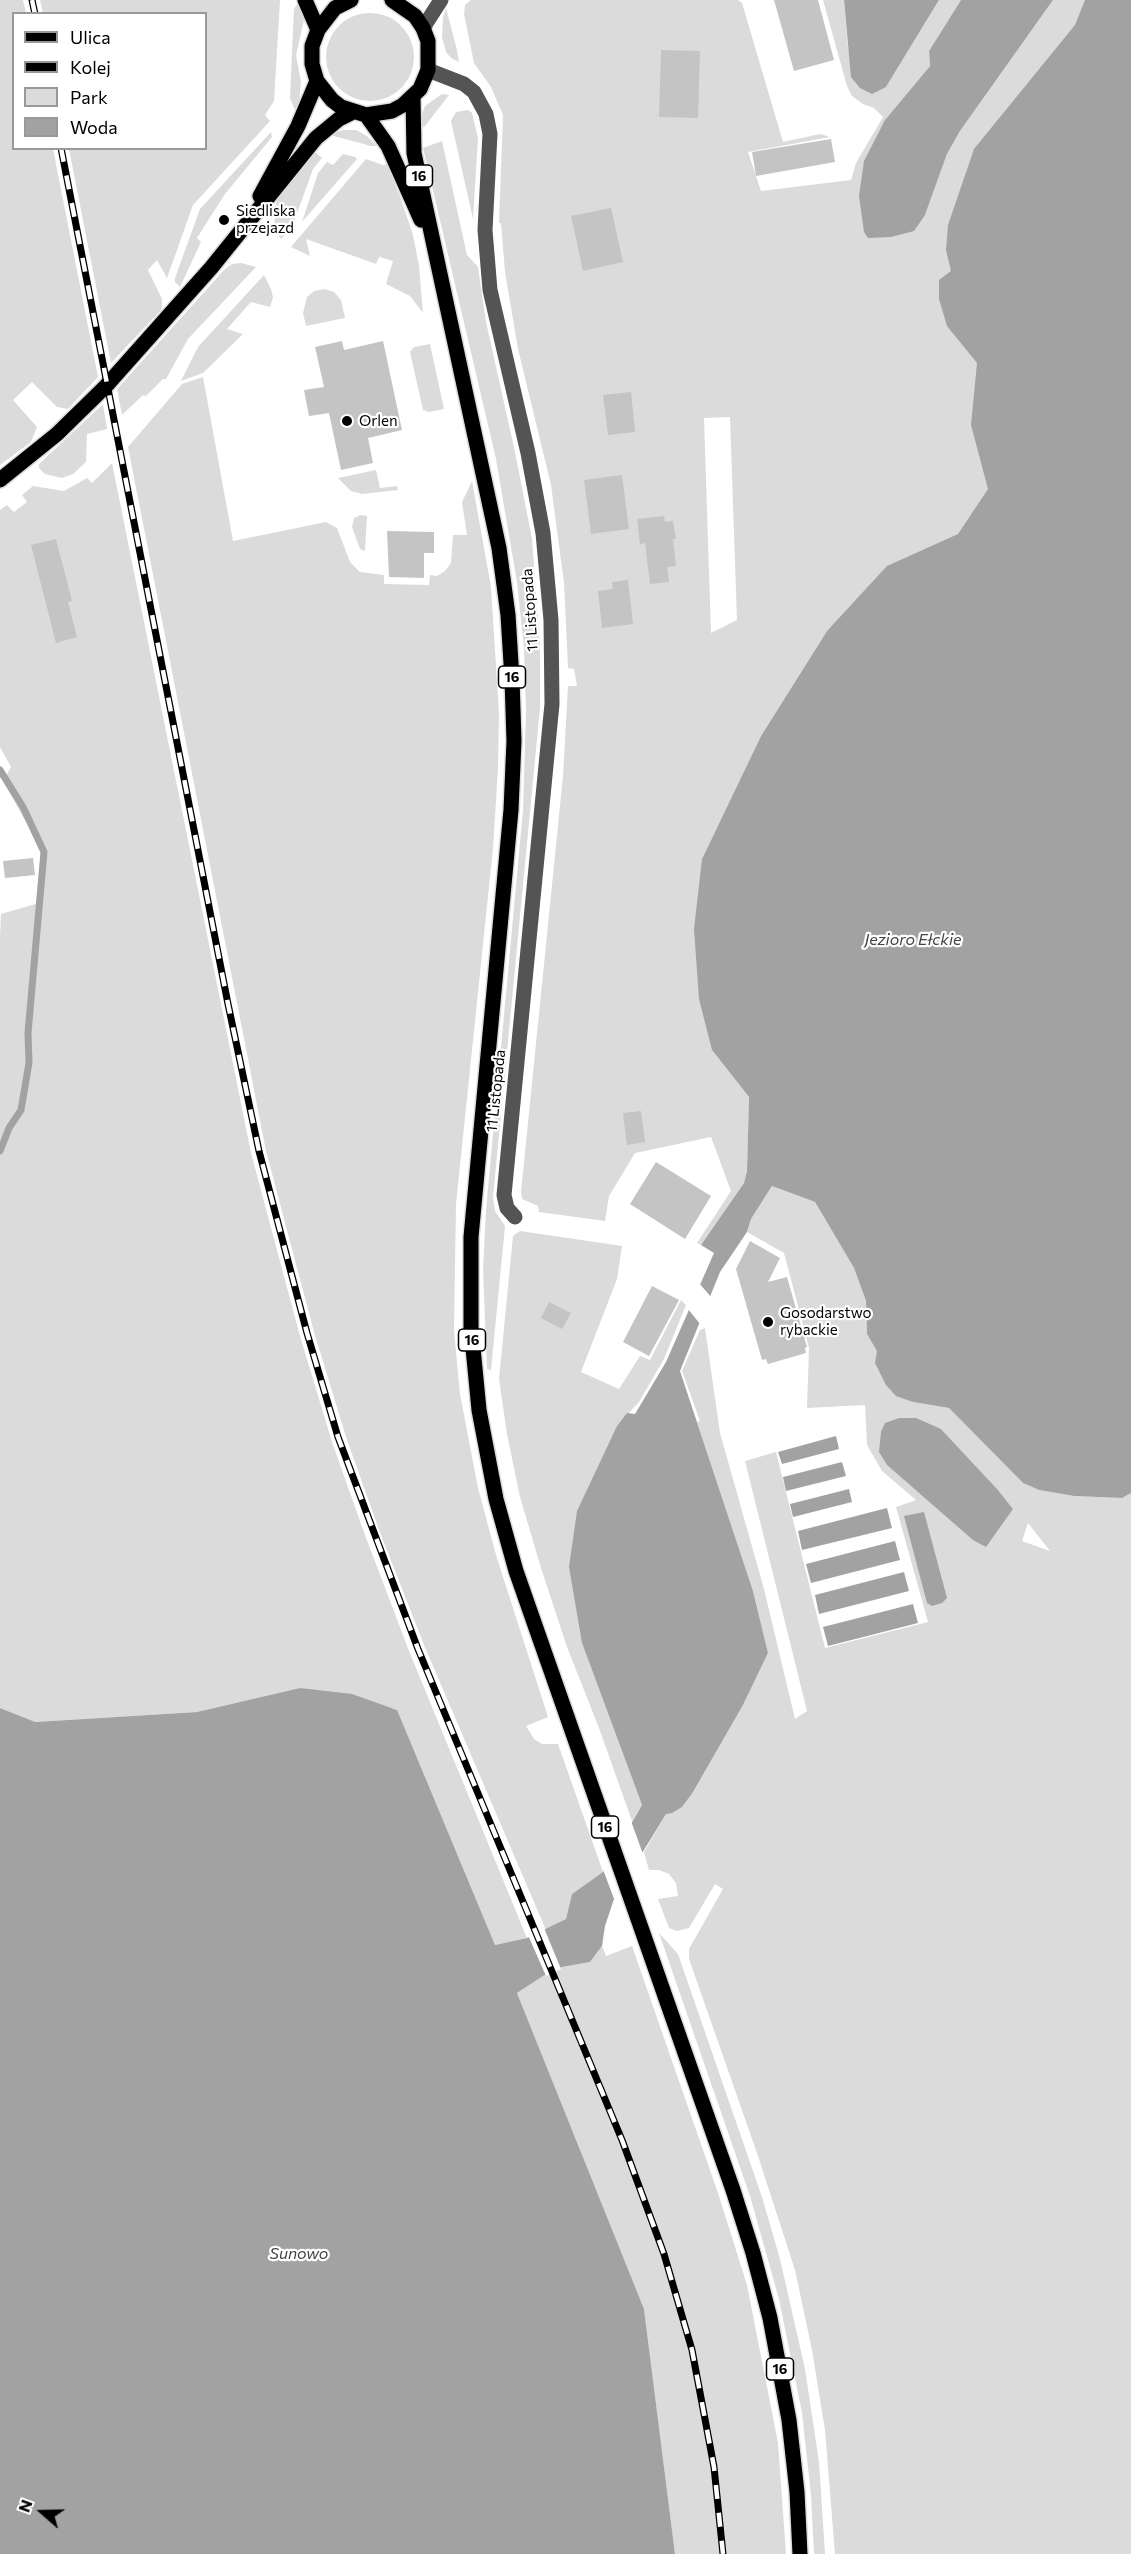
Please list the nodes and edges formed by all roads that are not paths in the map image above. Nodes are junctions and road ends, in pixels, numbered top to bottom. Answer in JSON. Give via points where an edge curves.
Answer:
{"nodes":[{"id":1,"x":305,"y":0,"type":"edge"},
{"id":2,"x":351,"y":0,"type":"edge"},
{"id":3,"x":392,"y":0,"type":"edge"},
{"id":4,"x":441,"y":0,"type":"edge"},
{"id":5,"x":423,"y":28,"type":"junction"},
{"id":6,"x":318,"y":30,"type":"junction"},
{"id":7,"x":428,"y":70,"type":"junction"},
{"id":8,"x":317,"y":81,"type":"junction"},
{"id":9,"x":414,"y":97,"type":"junction"},
{"id":10,"x":359,"y":113,"type":"junction"},
{"id":11,"x":241,"y":231,"type":"junction"},
{"id":12,"x":435,"y":253,"type":"junction"},
{"id":13,"x":0,"y":480,"type":"edge"},
{"id":14,"x":515,"y":1217,"type":"dead end"},
{"id":15,"x":800,"y":2554,"type":"edge"}],
"edges":[{"from":1,"to":6,"type":"main road"},
{"from":2,"to":6,"type":"main road","via":[[335,8]]},
{"from":3,"to":5,"type":"main road","via":[[415,16]]},
{"from":4,"to":5,"type":"street"},
{"from":5,"to":7,"type":"main road","number":"16","via":[[429,48]]},
{"from":6,"to":8,"type":"main road","via":[[312,55]]},
{"from":7,"to":9,"type":"main road","number":"16"},
{"from":7,"to":14,"type":"street","name":"11 Listopada","via":[[464,84],[474,92],[486,114],[490,134],[485,220],[490,290],[543,533],[550,620],[552,704],[504,1195],[507,1208]]},
{"from":8,"to":10,"type":"main road","number":"16","via":[[332,100]]},
{"from":8,"to":11,"type":"main road","via":[[298,126]]},
{"from":9,"to":10,"type":"main road","via":[[392,111]]},
{"from":9,"to":12,"type":"main road","number":"16","via":[[414,153]]},
{"from":10,"to":11,"type":"main road","via":[[339,119],[316,138]]},
{"from":10,"to":12,"type":"main road","number":"16","via":[[384,140],[397,163]]},
{"from":11,"to":13,"type":"main road","via":[[106,386],[57,434]]},
{"from":12,"to":15,"type":"main road","number":"16","via":[[499,548],[512,679],[510,821],[471,1237],[473,1357],[486,1450],[523,1593],[756,2264],[789,2420]]}]}
